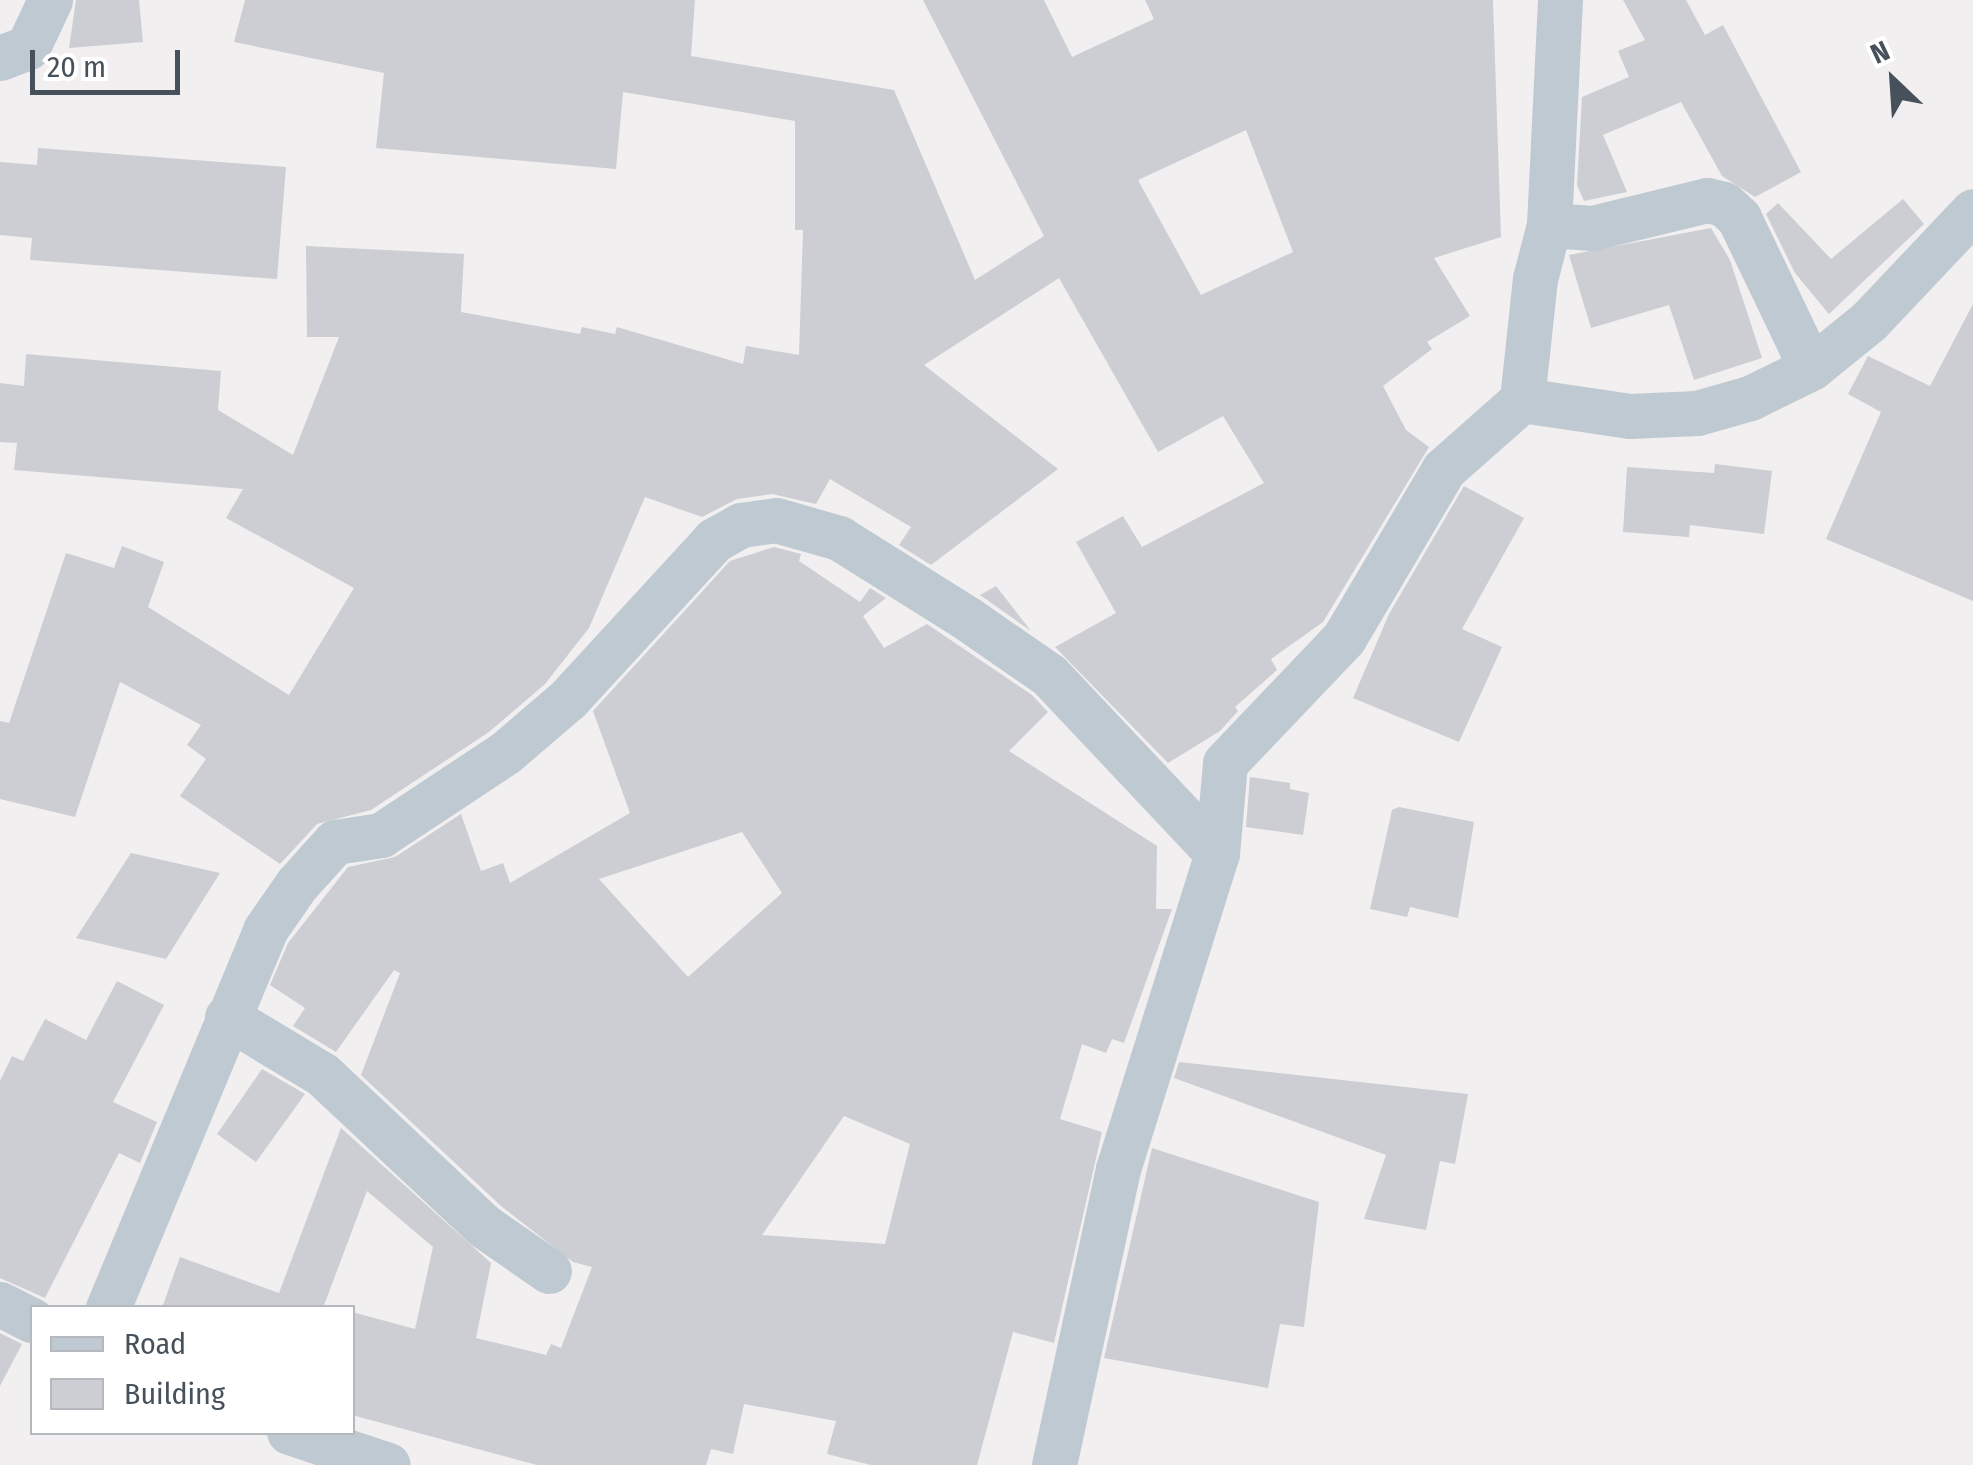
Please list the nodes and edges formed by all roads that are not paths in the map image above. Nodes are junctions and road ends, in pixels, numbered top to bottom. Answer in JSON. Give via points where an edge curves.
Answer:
{"nodes":[{"id":1,"x":50,"y":0,"type":"edge"},
{"id":2,"x":1560,"y":0,"type":"edge"},
{"id":3,"x":0,"y":58,"type":"edge"},
{"id":4,"x":1973,"y":211,"type":"edge"},
{"id":5,"x":1549,"y":224,"type":"junction"},
{"id":6,"x":1811,"y":368,"type":"junction"},
{"id":7,"x":1522,"y":400,"type":"junction"},
{"id":8,"x":1216,"y":853,"type":"junction"},
{"id":9,"x":226,"y":1016,"type":"junction"},
{"id":10,"x":548,"y":1271,"type":"dead end"},
{"id":11,"x":0,"y":1304,"type":"edge"},
{"id":12,"x":109,"y":1305,"type":"edge"},
{"id":13,"x":30,"y":1319,"type":"edge"},
{"id":14,"x":298,"y":1435,"type":"edge"},
{"id":15,"x":388,"y":1465,"type":"edge"},
{"id":16,"x":1054,"y":1465,"type":"edge"}],
"edges":[{"from":1,"to":3,"type":"street","via":[[28,47]]},
{"from":2,"to":5,"type":"street"},
{"from":4,"to":6,"type":"street","via":[[1932,261]]},
{"from":5,"to":6,"type":"street","via":[[1592,228],[1708,200],[1724,204],[1739,218]]},
{"from":5,"to":7,"type":"street","via":[[1535,279]]},
{"from":6,"to":7,"type":"street","via":[[1750,398],[1697,413],[1630,416]]},
{"from":7,"to":8,"type":"street","via":[[1444,469],[1344,638],[1226,762]]},
{"from":8,"to":9,"type":"street","via":[[1049,675],[984,630],[839,538],[776,520],[741,525],[714,540],[568,698],[505,753],[381,835],[335,842],[265,930]]},
{"from":8,"to":16,"type":"street","via":[[1118,1169]]},
{"from":9,"to":10,"type":"street","via":[[322,1074],[484,1226]]},
{"from":9,"to":12,"type":"street"},
{"from":11,"to":13,"type":"street"},
{"from":14,"to":15,"type":"street"}]}
